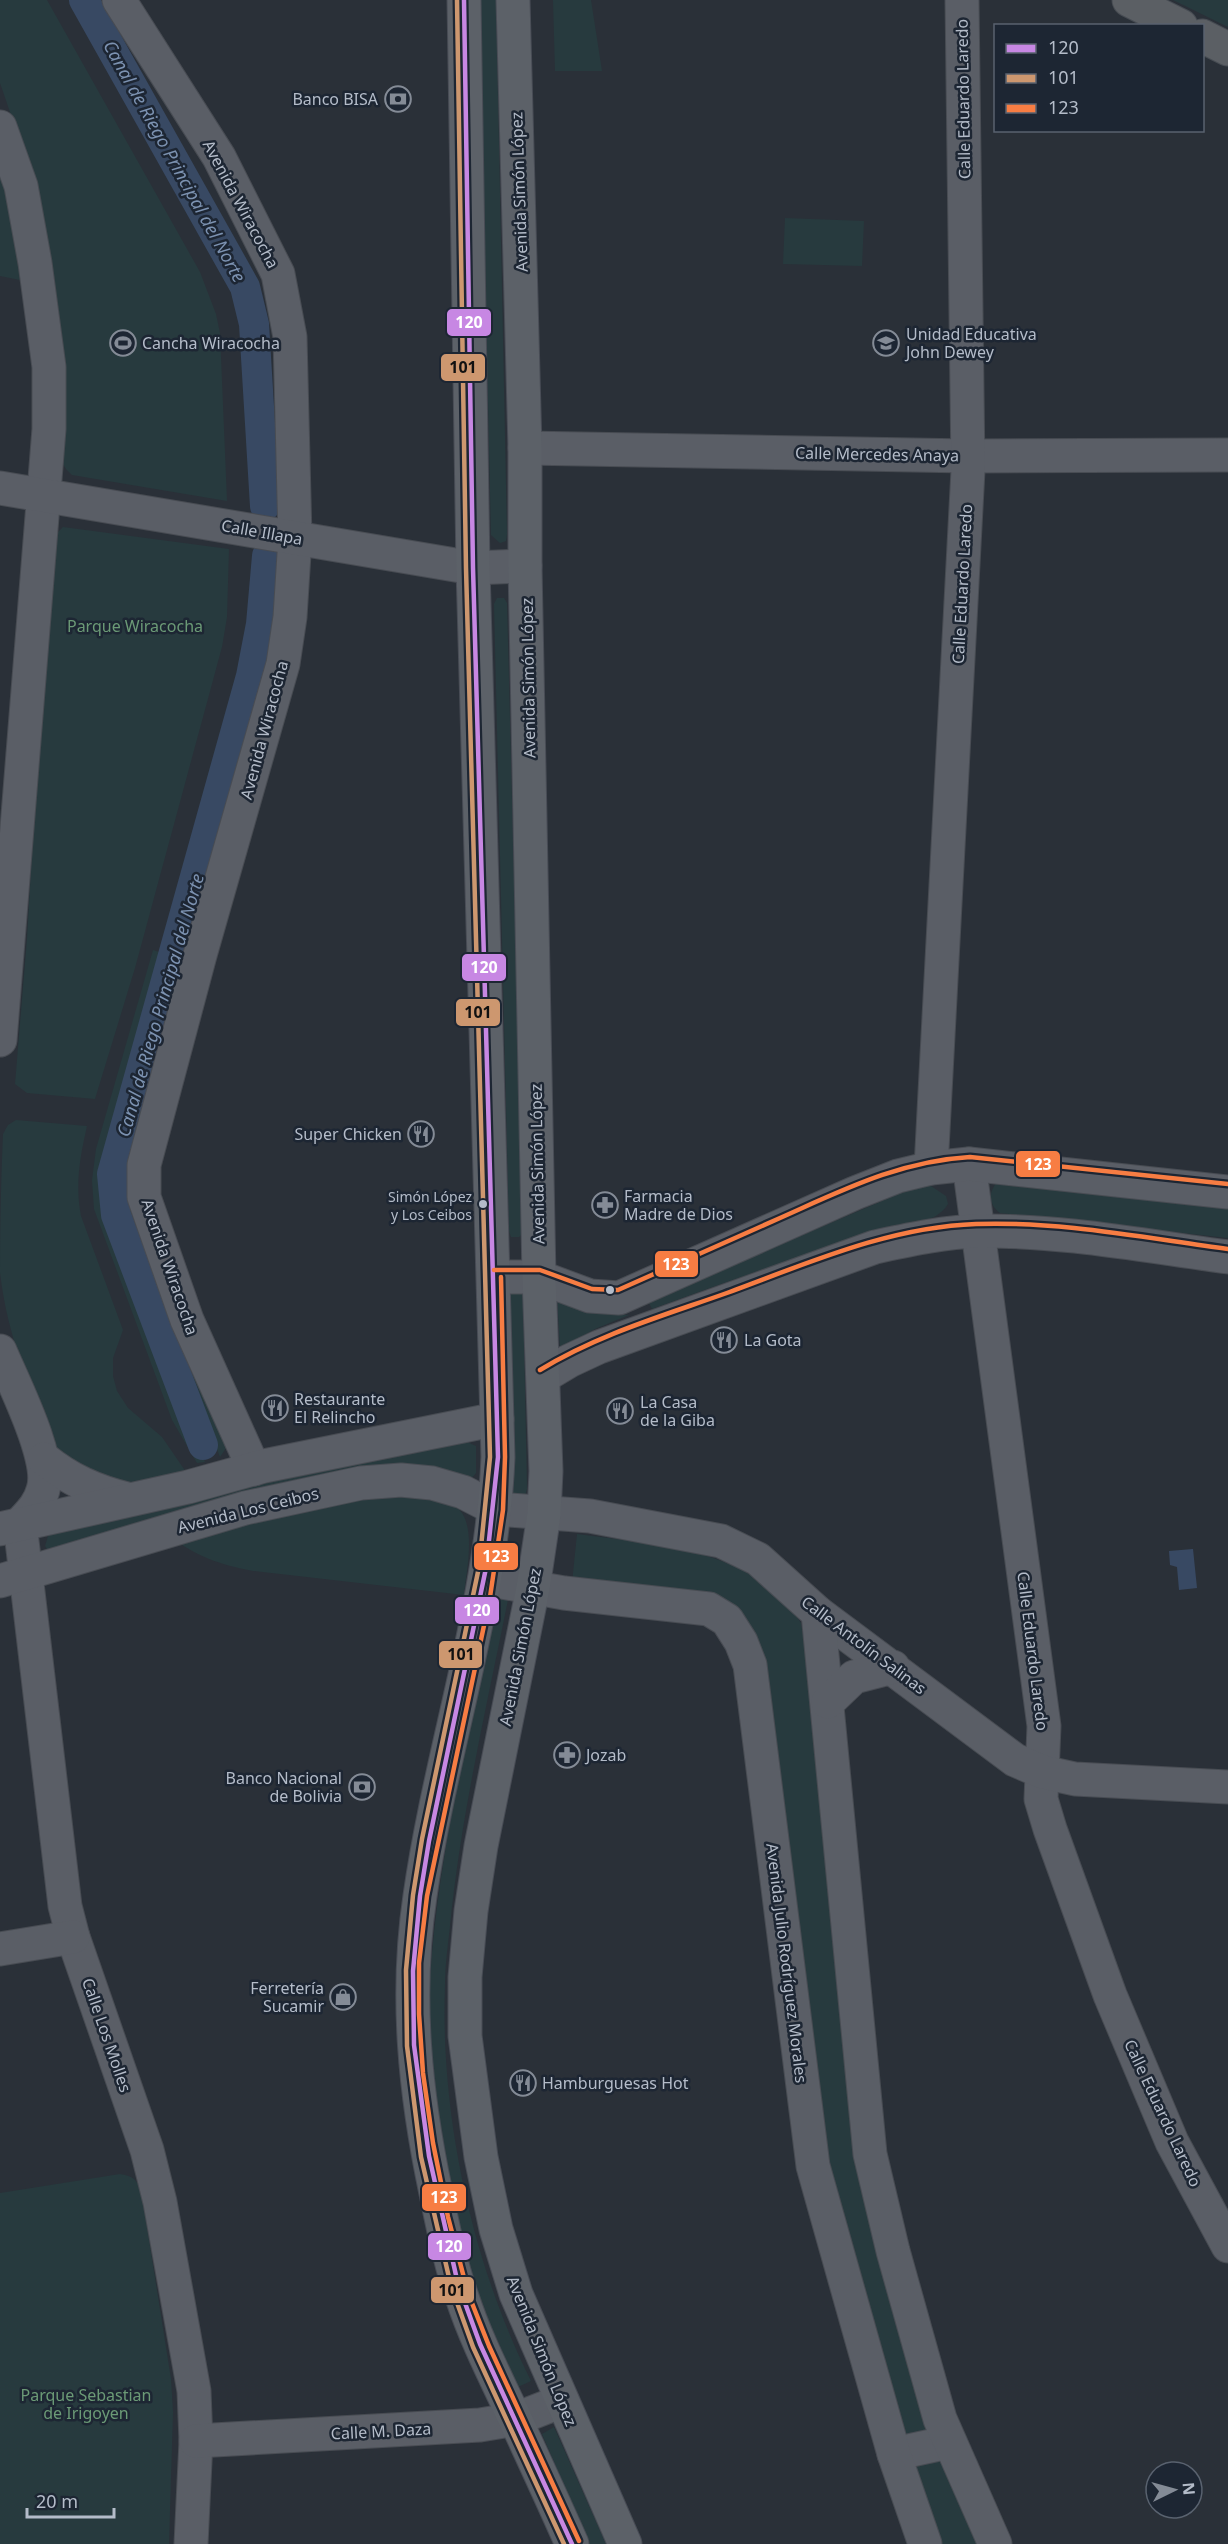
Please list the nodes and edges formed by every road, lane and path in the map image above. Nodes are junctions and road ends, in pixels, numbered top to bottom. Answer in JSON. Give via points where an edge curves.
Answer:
{"nodes":[{"id":1,"x":120,"y":0,"type":"edge"},
{"id":2,"x":465,"y":0,"type":"edge"},
{"id":3,"x":513,"y":0,"type":"edge"},
{"id":4,"x":962,"y":0,"type":"edge"},
{"id":5,"x":1129,"y":0,"type":"edge"},
{"id":6,"x":1176,"y":24,"type":"edge"},
{"id":7,"x":1204,"y":37,"type":"edge"},
{"id":8,"x":1228,"y":49,"type":"edge"},
{"id":9,"x":0,"y":127,"type":"edge"},
{"id":10,"x":525,"y":448,"type":"junction"},
{"id":11,"x":1228,"y":455,"type":"edge"},
{"id":12,"x":968,"y":456,"type":"junction"},
{"id":13,"x":0,"y":488,"type":"edge"},
{"id":14,"x":44,"y":495,"type":"junction"},
{"id":15,"x":295,"y":538,"type":"junction"},
{"id":16,"x":525,"y":566,"type":"junction"},
{"id":17,"x":473,"y":568,"type":"junction"},
{"id":18,"x":0,"y":1040,"type":"edge"},
{"id":19,"x":969,"y":1164,"type":"junction"},
{"id":20,"x":931,"y":1168,"type":"junction"},
{"id":21,"x":1228,"y":1192,"type":"edge"},
{"id":22,"x":976,"y":1231,"type":"junction"},
{"id":23,"x":1228,"y":1257,"type":"edge"},
{"id":24,"x":494,"y":1277,"type":"junction"},
{"id":25,"x":539,"y":1277,"type":"junction"},
{"id":26,"x":630,"y":1295,"type":"junction"},
{"id":27,"x":646,"y":1330,"type":"junction"},
{"id":28,"x":0,"y":1351,"type":"edge"},
{"id":29,"x":544,"y":1376,"type":"junction"},
{"id":30,"x":497,"y":1419,"type":"junction"},
{"id":31,"x":44,"y":1459,"type":"junction"},
{"id":32,"x":254,"y":1469,"type":"junction"},
{"id":33,"x":127,"y":1499,"type":"junction"},
{"id":34,"x":496,"y":1509,"type":"junction"},
{"id":35,"x":544,"y":1514,"type":"junction"},
{"id":36,"x":10,"y":1526,"type":"edge"},
{"id":37,"x":12,"y":1578,"type":"edge"},
{"id":38,"x":485,"y":1579,"type":"junction"},
{"id":39,"x":532,"y":1588,"type":"junction"},
{"id":40,"x":818,"y":1613,"type":"junction"},
{"id":41,"x":893,"y":1667,"type":"junction"},
{"id":42,"x":828,"y":1702,"type":"junction"},
{"id":43,"x":1043,"y":1773,"type":"junction"},
{"id":44,"x":1228,"y":1787,"type":"edge"},
{"id":45,"x":73,"y":1937,"type":"junction"},
{"id":46,"x":0,"y":1949,"type":"edge"},
{"id":47,"x":1228,"y":2246,"type":"edge"},
{"id":48,"x":562,"y":2401,"type":"junction"},
{"id":49,"x":516,"y":2419,"type":"junction"},
{"id":50,"x":196,"y":2441,"type":"junction"},
{"id":51,"x":949,"y":2442,"type":"junction"},
{"id":52,"x":894,"y":2454,"type":"junction"},
{"id":53,"x":191,"y":2544,"type":"edge"},
{"id":54,"x":572,"y":2544,"type":"edge"},
{"id":55,"x":625,"y":2544,"type":"edge"},
{"id":56,"x":925,"y":2544,"type":"edge"},
{"id":57,"x":995,"y":2544,"type":"edge"}],
"edges":[{"from":1,"to":15,"type":"street","name":"Avenida Wiracocha","via":[[219,158],[278,274],[290,337]]},
{"from":2,"to":17,"type":"main road"},
{"from":3,"to":10,"type":"main road","name":"Avenida Simón López"},
{"from":4,"to":12,"type":"street","name":"Calle Eduardo Laredo"},
{"from":5,"to":6,"type":"highway"},
{"from":7,"to":8,"type":"highway"},
{"from":9,"to":14,"type":"street","via":[[21,186],[49,367]]},
{"from":10,"to":12,"type":"street","name":"Calle Mercedes Anaya"},
{"from":10,"to":16,"type":"main road","name":"Avenida Simón López"},
{"from":11,"to":12,"type":"street","name":"Calle Mercedes Anaya"},
{"from":12,"to":20,"type":"street","name":"Calle Eduardo Laredo"},
{"from":13,"to":14,"type":"street","name":"Calle Illapa"},
{"from":14,"to":15,"type":"street","name":"Calle Illapa"},
{"from":14,"to":18,"type":"street"},
{"from":15,"to":17,"type":"street","name":"Calle Illapa"},
{"from":15,"to":32,"type":"street","name":"Avenida Wiracocha","via":[[291,617],[283,664],[144,1165],[144,1197],[187,1320]]},
{"from":16,"to":17,"type":"street","name":"Calle Illapa"},
{"from":16,"to":25,"type":"main road","name":"Avenida Simón López"},
{"from":17,"to":24,"type":"main road"},
{"from":19,"to":20,"type":"street"},
{"from":19,"to":21,"type":"street"},
{"from":19,"to":22,"type":"street","name":"Calle Eduardo Laredo"},
{"from":20,"to":26,"type":"street","via":[[855,1193]]},
{"from":22,"to":23,"type":"street","via":[[1045,1233]]},
{"from":22,"to":27,"type":"street","via":[[874,1247]]},
{"from":22,"to":43,"type":"street","name":"Calle Eduardo Laredo","via":[[1044,1726]]},
{"from":24,"to":25,"type":"street"},
{"from":24,"to":30,"type":"main road"},
{"from":25,"to":26,"type":"street","via":[[590,1296]]},
{"from":25,"to":29,"type":"main road","name":"Avenida Simón López"},
{"from":26,"to":27,"type":"street"},
{"from":27,"to":29,"type":"street","via":[[569,1360]]},
{"from":28,"to":31,"type":"street"},
{"from":29,"to":35,"type":"main road","name":"Avenida Simón López"},
{"from":30,"to":32,"type":"street"},
{"from":30,"to":34,"type":"main road"},
{"from":31,"to":33,"type":"street","via":[[80,1484]]},
{"from":31,"to":36,"type":"street","via":[[44,1488],[37,1506]]},
{"from":32,"to":33,"type":"street"},
{"from":33,"to":36,"type":"street"},
{"from":34,"to":35,"type":"street","name":"Calle Antolín Salinas"},
{"from":34,"to":37,"type":"street","name":"Avenida Los Ceibos","via":[[432,1483],[361,1483],[204,1519]]},
{"from":34,"to":38,"type":"main road"},
{"from":35,"to":39,"type":"main road","name":"Avenida Simón López"},
{"from":35,"to":40,"type":"street","name":"Calle Antolín Salinas","via":[[590,1516],[721,1541],[758,1559]]},
{"from":36,"to":37,"type":"street","name":"Calle Los Molles"},
{"from":37,"to":45,"type":"street","name":"Calle Los Molles"},
{"from":38,"to":39,"type":"street","name":"Avenida Julio Rodríguez Morales"},
{"from":38,"to":49,"type":"main road","via":[[420,1894],[411,2014],[426,2145],[441,2219],[461,2295]]},
{"from":39,"to":48,"type":"main road","name":"Avenida Simón López","via":[[471,1911],[465,2036],[480,2157],[496,2229],[516,2294]]},
{"from":39,"to":52,"type":"street","name":"Avenida Julio Rodríguez Morales","via":[[709,1609],[727,1620],[741,1642],[750,1665],[813,2166]]},
{"from":40,"to":41,"type":"street","name":"Calle Antolín Salinas"},
{"from":40,"to":42,"type":"street"},
{"from":41,"to":42,"type":"street","via":[[854,1677]]},
{"from":41,"to":43,"type":"street","name":"Calle Antolín Salinas","via":[[1015,1760]]},
{"from":42,"to":51,"type":"street","via":[[870,2154],[893,2251]]},
{"from":43,"to":44,"type":"street","name":"Calle Antolín Salinas","via":[[1075,1779]]},
{"from":43,"to":47,"type":"street","name":"Calle Eduardo Laredo","via":[[1041,1799],[1050,1829],[1110,1995],[1172,2142]]},
{"from":45,"to":46,"type":"street"},
{"from":45,"to":50,"type":"street","name":"Calle Los Molles","via":[[147,2150],[160,2202],[194,2391]]},
{"from":48,"to":49,"type":"street","name":"Calle M. Daza"},
{"from":48,"to":55,"type":"main road","name":"Avenida Simón López"},
{"from":49,"to":50,"type":"street","name":"Calle M. Daza","via":[[480,2425]]},
{"from":49,"to":54,"type":"main road"},
{"from":50,"to":53,"type":"street","name":"Calle Los Molles"},
{"from":51,"to":52,"type":"street"},
{"from":51,"to":57,"type":"street"},
{"from":52,"to":56,"type":"street","name":"Avenida Julio Rodríguez Morales"}]}
